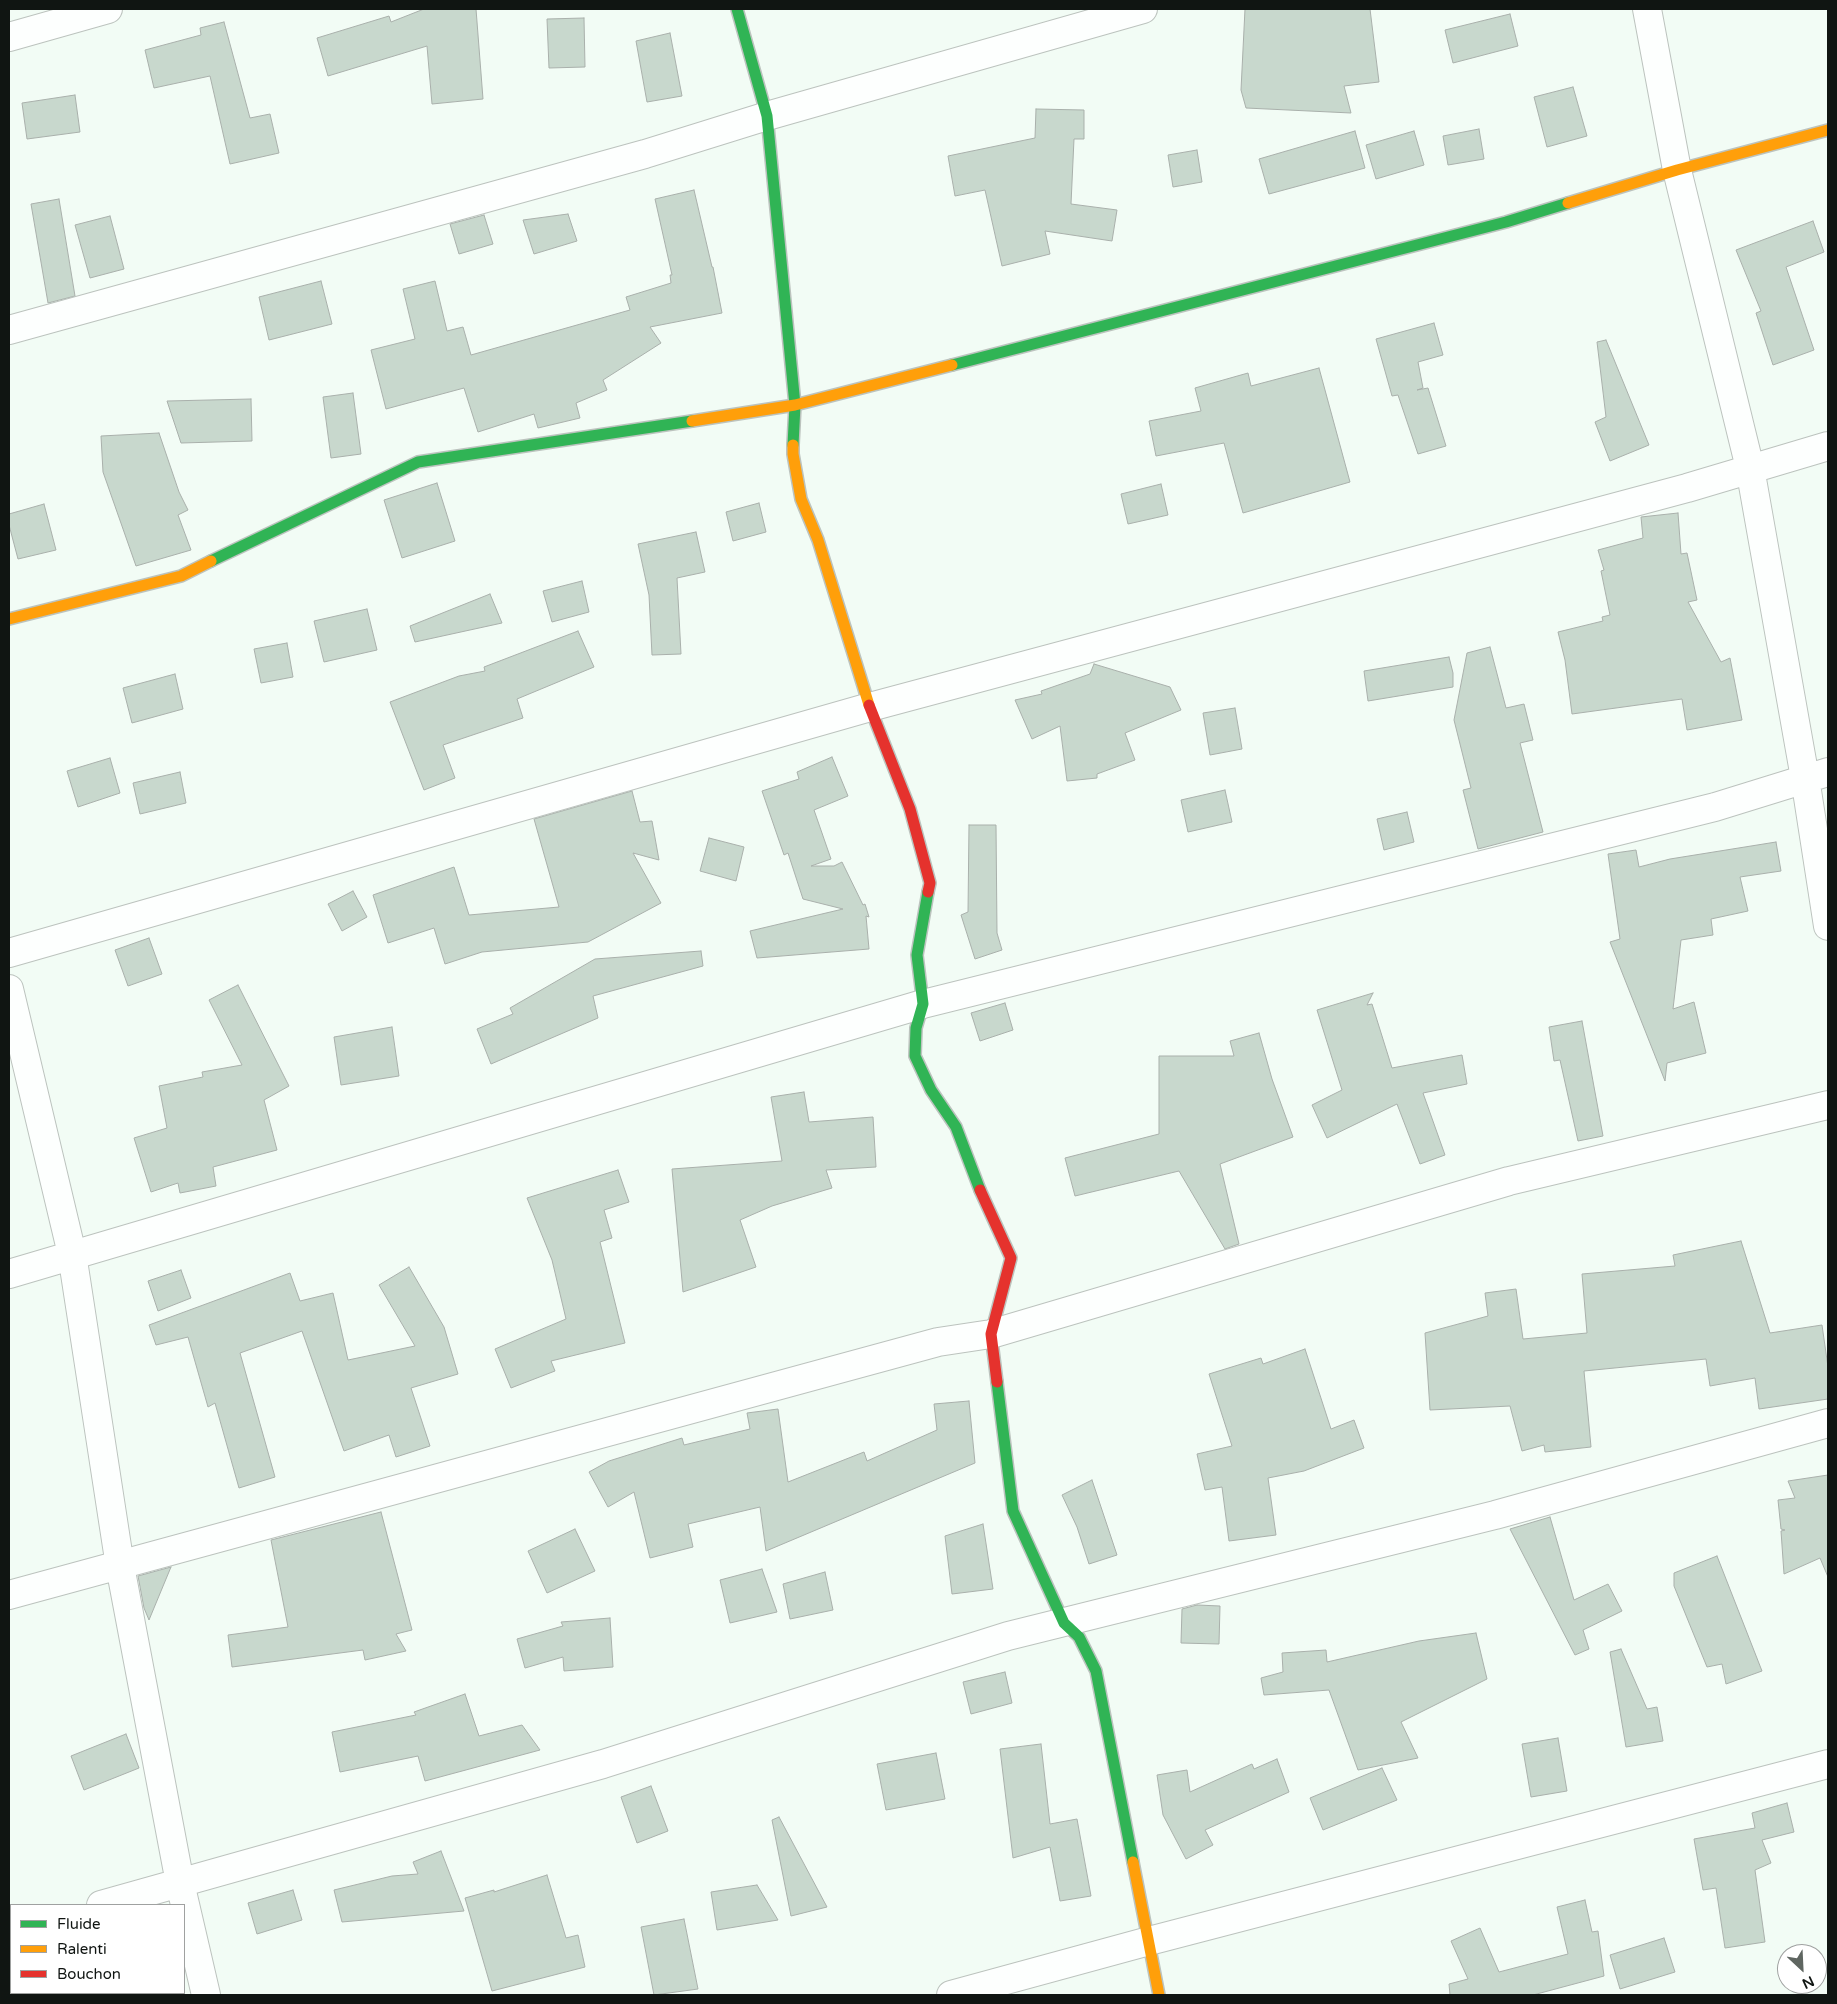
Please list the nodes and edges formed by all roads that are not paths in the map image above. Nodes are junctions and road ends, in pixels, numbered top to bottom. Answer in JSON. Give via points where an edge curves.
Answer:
{"nodes":[{"id":1,"x":108,"y":9,"type":"edge"},
{"id":2,"x":737,"y":9,"type":"edge"},
{"id":3,"x":1142,"y":9,"type":"edge"},
{"id":4,"x":1647,"y":9,"type":"edge"},
{"id":5,"x":9,"y":37,"type":"edge"},
{"id":6,"x":767,"y":116,"type":"junction"},
{"id":7,"x":1828,"y":130,"type":"edge"},
{"id":8,"x":1677,"y":170,"type":"junction"},
{"id":9,"x":9,"y":330,"type":"edge"},
{"id":10,"x":795,"y":405,"type":"junction"},
{"id":11,"x":1828,"y":446,"type":"edge"},
{"id":12,"x":1750,"y":468,"type":"junction"},
{"id":13,"x":9,"y":619,"type":"edge"},
{"id":14,"x":870,"y":706,"type":"junction"},
{"id":15,"x":1817,"y":775,"type":"edge"},
{"id":16,"x":1828,"y":926,"type":"edge"},
{"id":17,"x":9,"y":953,"type":"edge"},
{"id":18,"x":9,"y":989,"type":"edge"},
{"id":19,"x":923,"y":1004,"type":"junction"},
{"id":20,"x":1828,"y":1105,"type":"edge"},
{"id":21,"x":72,"y":1254,"type":"junction"},
{"id":22,"x":9,"y":1274,"type":"edge"},
{"id":23,"x":991,"y":1334,"type":"junction"},
{"id":24,"x":1828,"y":1423,"type":"edge"},
{"id":25,"x":120,"y":1566,"type":"junction"},
{"id":26,"x":9,"y":1595,"type":"edge"},
{"id":27,"x":1064,"y":1623,"type":"junction"},
{"id":28,"x":1828,"y":1764,"type":"edge"},
{"id":29,"x":180,"y":1883,"type":"junction"},
{"id":30,"x":105,"y":1904,"type":"edge"},
{"id":31,"x":185,"y":1904,"type":"edge"},
{"id":32,"x":185,"y":1905,"type":"edge"},
{"id":33,"x":1149,"y":1941,"type":"junction"},
{"id":34,"x":206,"y":1995,"type":"edge"},
{"id":35,"x":951,"y":1995,"type":"edge"},
{"id":36,"x":1159,"y":1995,"type":"edge"}],
"edges":[{"from":1,"to":5,"type":"street"},
{"from":2,"to":6,"type":"street"},
{"from":3,"to":6,"type":"street"},
{"from":4,"to":8,"type":"street"},
{"from":6,"to":9,"type":"street","via":[[645,154]]},
{"from":6,"to":10,"type":"street"},
{"from":7,"to":8,"type":"street"},
{"from":8,"to":10,"type":"street","via":[[1506,222]]},
{"from":8,"to":12,"type":"street"},
{"from":10,"to":13,"type":"street","via":[[418,462],[181,576]]},
{"from":10,"to":14,"type":"street","via":[[793,454],[800,499],[818,540]]},
{"from":11,"to":12,"type":"street"},
{"from":12,"to":14,"type":"street","via":[[1687,488]]},
{"from":12,"to":15,"type":"street"},
{"from":14,"to":17,"type":"street"},
{"from":14,"to":19,"type":"street","via":[[910,810],[930,883],[918,955]]},
{"from":15,"to":16,"type":"street"},
{"from":15,"to":19,"type":"street","via":[[1716,807]]},
{"from":18,"to":21,"type":"street"},
{"from":19,"to":21,"type":"street"},
{"from":19,"to":23,"type":"street","via":[[916,1028],[914,1056],[931,1090],[956,1127],[980,1191],[1011,1258]]},
{"from":20,"to":23,"type":"street","via":[[1509,1181]]},
{"from":21,"to":22,"type":"street"},
{"from":21,"to":25,"type":"street"},
{"from":23,"to":25,"type":"street","via":[[938,1342]]},
{"from":23,"to":27,"type":"street","via":[[1013,1511]]},
{"from":24,"to":27,"type":"street","via":[[1495,1515]]},
{"from":25,"to":26,"type":"street"},
{"from":25,"to":29,"type":"street"},
{"from":27,"to":29,"type":"street","via":[[1008,1636],[603,1764]]},
{"from":27,"to":33,"type":"street","via":[[1079,1637],[1096,1671]]},
{"from":28,"to":33,"type":"street"},
{"from":29,"to":30,"type":"street"},
{"from":29,"to":31,"type":"street"},
{"from":32,"to":34,"type":"street"},
{"from":33,"to":35,"type":"street"},
{"from":33,"to":36,"type":"street"}]}
